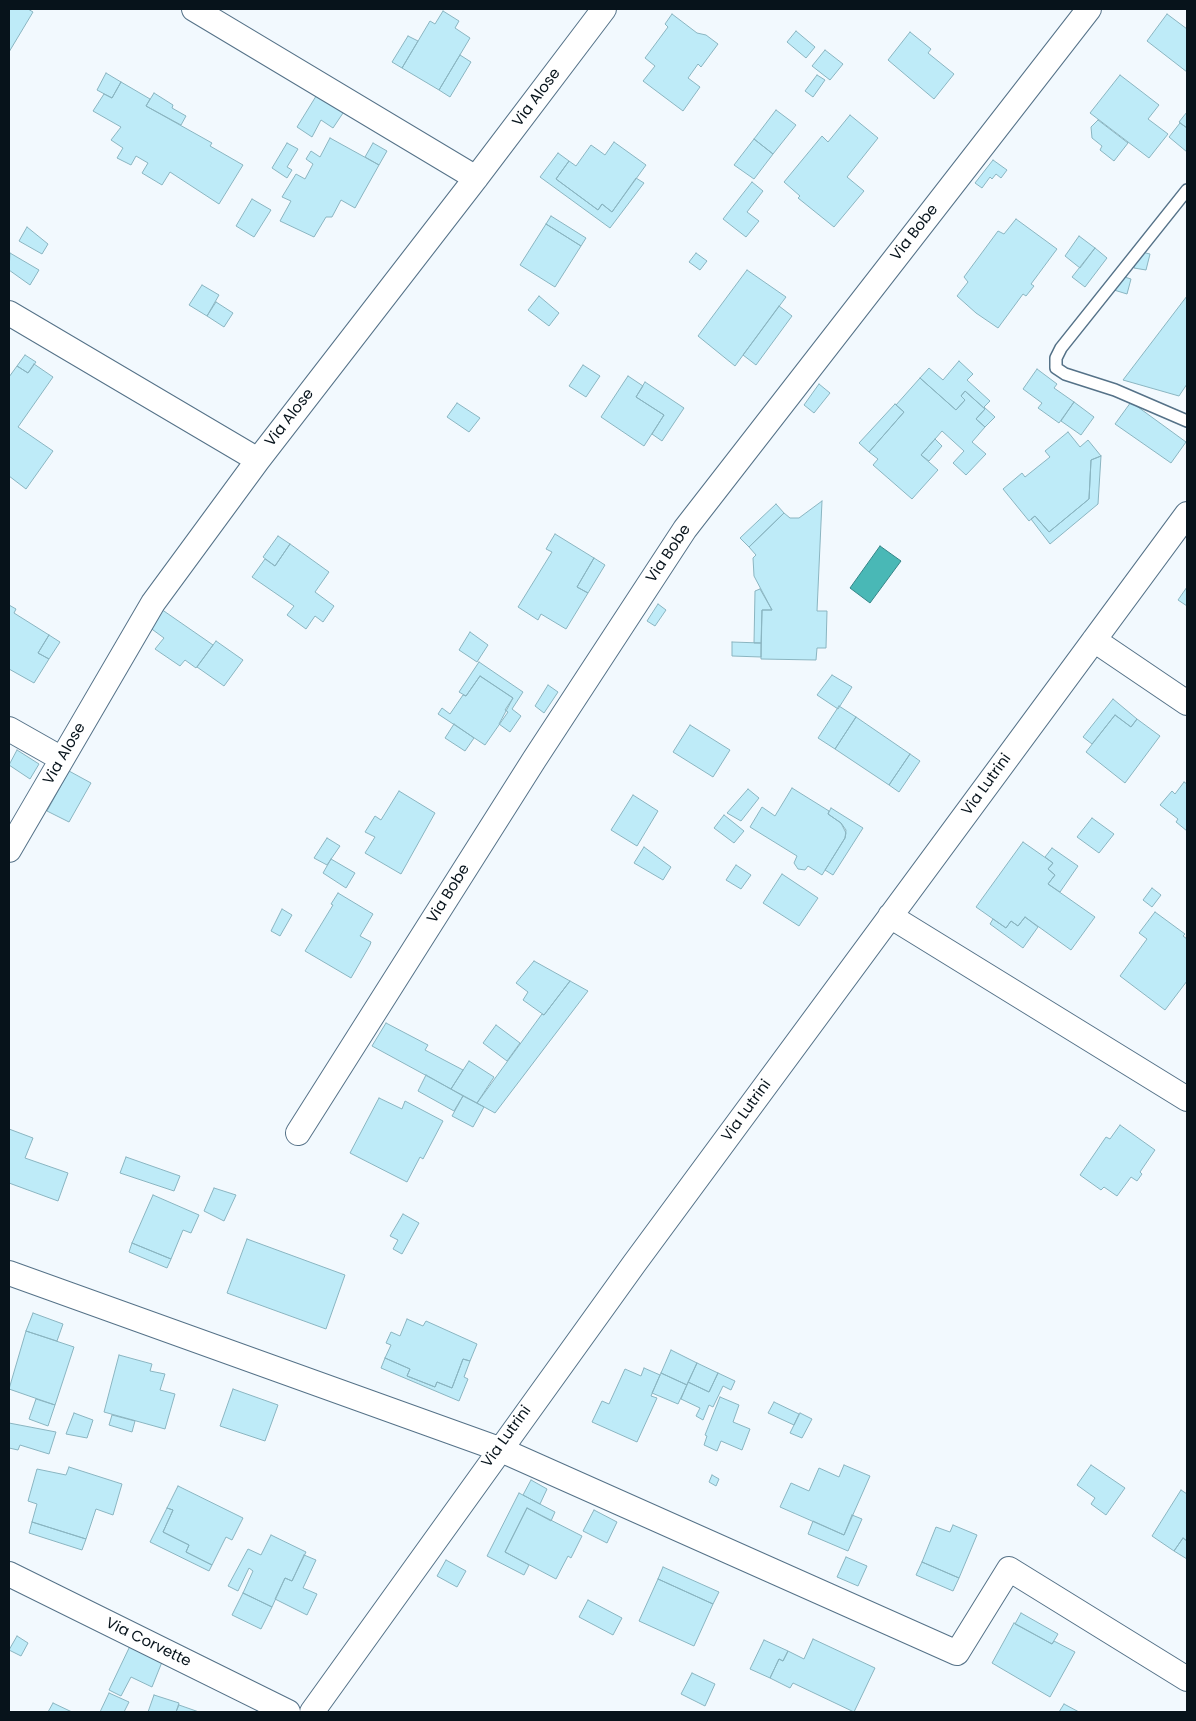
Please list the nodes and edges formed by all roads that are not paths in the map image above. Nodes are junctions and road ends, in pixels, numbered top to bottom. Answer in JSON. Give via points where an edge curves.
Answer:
{"nodes":[{"id":1,"x":194,"y":9,"type":"edge"},
{"id":2,"x":604,"y":9,"type":"edge"},
{"id":3,"x":1089,"y":9,"type":"edge"},
{"id":4,"x":476,"y":178,"type":"junction"},
{"id":5,"x":1187,"y":190,"type":"edge"},
{"id":6,"x":9,"y":313,"type":"edge"},
{"id":7,"x":1187,"y":421,"type":"edge"},
{"id":8,"x":258,"y":460,"type":"junction"},
{"id":9,"x":1187,"y":514,"type":"edge"},
{"id":10,"x":1094,"y":640,"type":"junction"},
{"id":11,"x":1187,"y":703,"type":"edge"},
{"id":12,"x":9,"y":729,"type":"edge"},
{"id":13,"x":62,"y":759,"type":"junction"},
{"id":14,"x":9,"y":850,"type":"edge"},
{"id":15,"x":890,"y":916,"type":"junction"},
{"id":16,"x":1187,"y":1099,"type":"edge"},
{"id":17,"x":298,"y":1133,"type":"dead end"},
{"id":18,"x":9,"y":1274,"type":"edge"},
{"id":19,"x":499,"y":1449,"type":"junction"},
{"id":20,"x":9,"y":1574,"type":"edge"},
{"id":21,"x":1187,"y":1679,"type":"edge"},
{"id":22,"x":288,"y":1712,"type":"edge"},
{"id":23,"x":312,"y":1712,"type":"edge"}],
"edges":[{"from":1,"to":4,"type":"street"},
{"from":2,"to":4,"type":"street","name":"Via Alose"},
{"from":3,"to":17,"type":"street","name":"Via Bobe","via":[[685,529],[534,760]]},
{"from":4,"to":8,"type":"street","name":"Via Alose"},
{"from":5,"to":7,"type":"lane","via":[[1056,358],[1056,368],[1065,374],[1115,390]]},
{"from":6,"to":8,"type":"street"},
{"from":8,"to":13,"type":"street","name":"Via Alose","via":[[153,603]]},
{"from":9,"to":10,"type":"street","name":"Via Lutrini"},
{"from":10,"to":11,"type":"street"},
{"from":10,"to":15,"type":"street","name":"Via Lutrini"},
{"from":12,"to":13,"type":"street"},
{"from":13,"to":14,"type":"street","name":"Via Alose"},
{"from":15,"to":16,"type":"street"},
{"from":15,"to":19,"type":"street","name":"Via Lutrini"},
{"from":18,"to":19,"type":"street"},
{"from":19,"to":21,"type":"street","via":[[957,1653],[1008,1568]]},
{"from":19,"to":23,"type":"street","name":"Via Lutrini"},
{"from":20,"to":22,"type":"street","name":"Via Corvette"}]}
